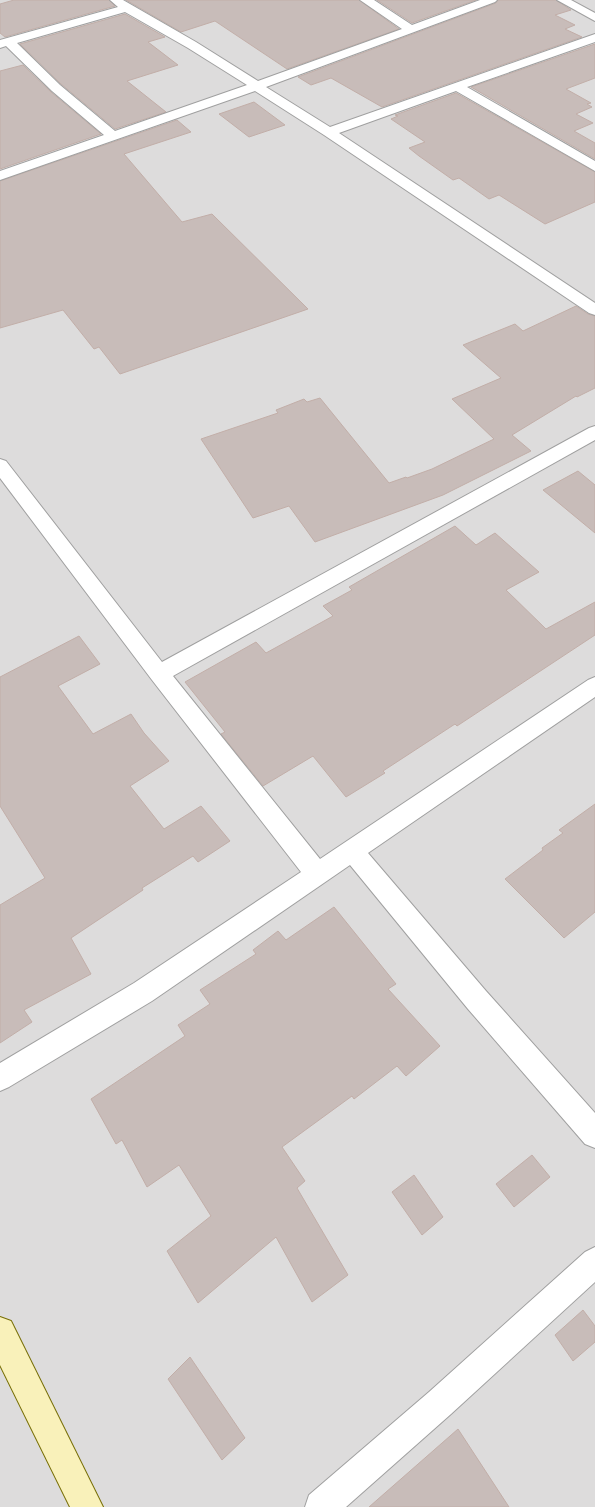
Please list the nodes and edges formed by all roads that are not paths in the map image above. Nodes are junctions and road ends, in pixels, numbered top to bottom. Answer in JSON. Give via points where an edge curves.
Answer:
{"nodes":[{"id":1,"x":116,"y":0,"type":"edge"},
{"id":2,"x":366,"y":0,"type":"edge"},
{"id":3,"x":491,"y":0,"type":"edge"},
{"id":4,"x":563,"y":0,"type":"edge"},
{"id":5,"x":126,"y":8,"type":"junction"},
{"id":6,"x":595,"y":18,"type":"edge"},
{"id":7,"x":411,"y":30,"type":"junction"},
{"id":8,"x":595,"y":38,"type":"edge"},
{"id":9,"x":4,"y":43,"type":"edge"},
{"id":10,"x":257,"y":86,"type":"junction"},
{"id":11,"x":458,"y":87,"type":"junction"},
{"id":12,"x":329,"y":132,"type":"junction"},
{"id":13,"x":114,"y":136,"type":"junction"},
{"id":14,"x":595,"y":167,"type":"edge"},
{"id":15,"x":0,"y":176,"type":"edge"},
{"id":16,"x":595,"y":310,"type":"edge"},
{"id":17,"x":595,"y":432,"type":"edge"},
{"id":18,"x":0,"y":465,"type":"edge"},
{"id":19,"x":159,"y":674,"type":"junction"},
{"id":20,"x":595,"y":686,"type":"edge"},
{"id":21,"x":353,"y":852,"type":"junction"},
{"id":22,"x":318,"y":874,"type":"junction"},
{"id":23,"x":0,"y":1078,"type":"edge"},
{"id":24,"x":595,"y":1134,"type":"edge"},
{"id":25,"x":595,"y":1262,"type":"edge"},
{"id":26,"x":0,"y":1332,"type":"edge"},
{"id":27,"x":87,"y":1507,"type":"edge"},
{"id":28,"x":321,"y":1507,"type":"edge"}],
"edges":[{"from":1,"to":5,"type":"street"},
{"from":2,"to":7,"type":"street"},
{"from":3,"to":7,"type":"street"},
{"from":4,"to":6,"type":"street"},
{"from":5,"to":9,"type":"street"},
{"from":5,"to":10,"type":"street"},
{"from":7,"to":10,"type":"street"},
{"from":8,"to":11,"type":"street"},
{"from":9,"to":13,"type":"street"},
{"from":10,"to":12,"type":"street"},
{"from":10,"to":13,"type":"street"},
{"from":11,"to":12,"type":"street"},
{"from":11,"to":14,"type":"street"},
{"from":12,"to":16,"type":"street"},
{"from":13,"to":15,"type":"street"},
{"from":17,"to":19,"type":"street","via":[[452,509]]},
{"from":18,"to":19,"type":"street"},
{"from":19,"to":22,"type":"street"},
{"from":20,"to":21,"type":"street"},
{"from":21,"to":22,"type":"street"},
{"from":21,"to":24,"type":"street","via":[[477,1000]]},
{"from":22,"to":23,"type":"street","via":[[143,992]]},
{"from":25,"to":28,"type":"street"},
{"from":26,"to":27,"type":"street"}]}
